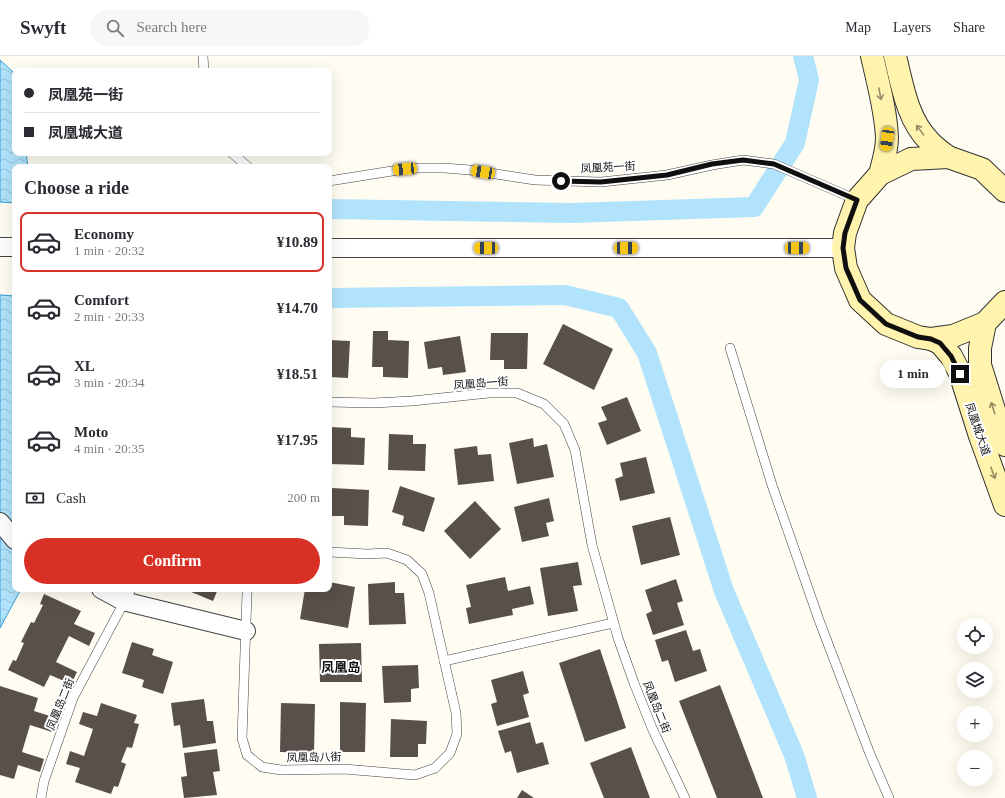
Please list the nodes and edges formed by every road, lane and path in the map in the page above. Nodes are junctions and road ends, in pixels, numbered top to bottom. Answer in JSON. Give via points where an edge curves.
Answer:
{"nodes":[{"id":1,"x":203,"y":56,"type":"edge"},
{"id":2,"x":872,"y":56,"type":"edge"},
{"id":3,"x":895,"y":56,"type":"edge"},
{"id":4,"x":204,"y":68,"type":"edge"},
{"id":5,"x":235,"y":156,"type":"edge"},
{"id":6,"x":948,"y":157,"type":"junction"},
{"id":7,"x":245,"y":164,"type":"edge"},
{"id":8,"x":880,"y":174,"type":"junction"},
{"id":9,"x":332,"y":180,"type":"edge"},
{"id":10,"x":1005,"y":191,"type":"edge"},
{"id":11,"x":857,"y":200,"type":"junction"},
{"id":12,"x":0,"y":247,"type":"edge"},
{"id":13,"x":12,"y":248,"type":"edge"},
{"id":14,"x":332,"y":248,"type":"edge"},
{"id":15,"x":843,"y":248,"type":"junction"},
{"id":16,"x":1005,"y":302,"type":"edge"},
{"id":17,"x":985,"y":323,"type":"junction"},
{"id":18,"x":931,"y":339,"type":"junction"},
{"id":19,"x":730,"y":348,"type":"dead end"},
{"id":20,"x":332,"y":402,"type":"edge"},
{"id":21,"x":1005,"y":445,"type":"edge"},
{"id":22,"x":1005,"y":505,"type":"edge"},
{"id":23,"x":0,"y":522,"type":"edge"},
{"id":24,"x":12,"y":536,"type":"edge"},
{"id":25,"x":332,"y":552,"type":"edge"},
{"id":26,"x":114,"y":592,"type":"edge"},
{"id":27,"x":248,"y":592,"type":"edge"},
{"id":28,"x":127,"y":595,"type":"edge"},
{"id":29,"x":613,"y":622,"type":"junction"},
{"id":30,"x":246,"y":631,"type":"junction"},
{"id":31,"x":444,"y":661,"type":"junction"},
{"id":32,"x":41,"y":798,"type":"edge"},
{"id":33,"x":685,"y":798,"type":"edge"},
{"id":34,"x":889,"y":798,"type":"edge"}],
"edges":[{"from":1,"to":4,"type":"lane"},
{"from":2,"to":8,"type":"main road","one_way":true,"via":[[887,139]]},
{"from":6,"to":3,"type":"main road","one_way":true,"via":[[928,140],[914,122]]},
{"from":5,"to":7,"type":"lane"},
{"from":6,"to":8,"type":"main road","via":[[911,159]]},
{"from":6,"to":10,"type":"main road","via":[[982,169]]},
{"from":8,"to":11,"type":"main road"},
{"from":9,"to":11,"type":"lane","name":"凤凰苑一街","via":[[392,170],[444,168],[535,180],[601,182],[667,175],[712,164],[743,160],[774,164]]},
{"from":11,"to":15,"type":"main road","via":[[845,233]]},
{"from":12,"to":13,"type":"street"},
{"from":14,"to":15,"type":"street"},
{"from":15,"to":18,"type":"main road","via":[[846,268],[860,300],[886,324],[918,337]]},
{"from":16,"to":17,"type":"main road"},
{"from":17,"to":18,"type":"main road","via":[[953,336]]},
{"from":21,"to":17,"type":"main road","name":"凤凰城大道","one_way":true,"via":[[980,365],[980,348]]},
{"from":18,"to":22,"type":"main road","name":"凤凰城大道","one_way":true,"via":[[940,343],[951,356],[960,374]]},
{"from":19,"to":34,"type":"lane","via":[[772,485],[819,620]]},
{"from":20,"to":29,"type":"lane","name":"凤凰岛一街","via":[[404,402],[489,393],[518,393],[544,404],[564,424],[575,450],[592,545]]},
{"from":23,"to":24,"type":"street"},
{"from":25,"to":31,"type":"lane","name":"凤凰岛八街","via":[[387,552],[407,560],[422,574],[429,593]]},
{"from":26,"to":28,"type":"street"},
{"from":27,"to":30,"type":"lane","name":"凤凰岛八街"},
{"from":28,"to":30,"type":"street"},
{"from":28,"to":32,"type":"lane","name":"凤凰岛二街","via":[[73,698],[44,781]]},
{"from":29,"to":31,"type":"lane"},
{"from":29,"to":33,"type":"lane","name":"凤凰岛二街","via":[[652,728]]},
{"from":30,"to":31,"type":"lane","name":"凤凰岛八街","via":[[242,738],[248,755],[262,767],[281,770],[344,769],[415,775],[435,768],[450,753],[457,734],[456,713]]}]}
